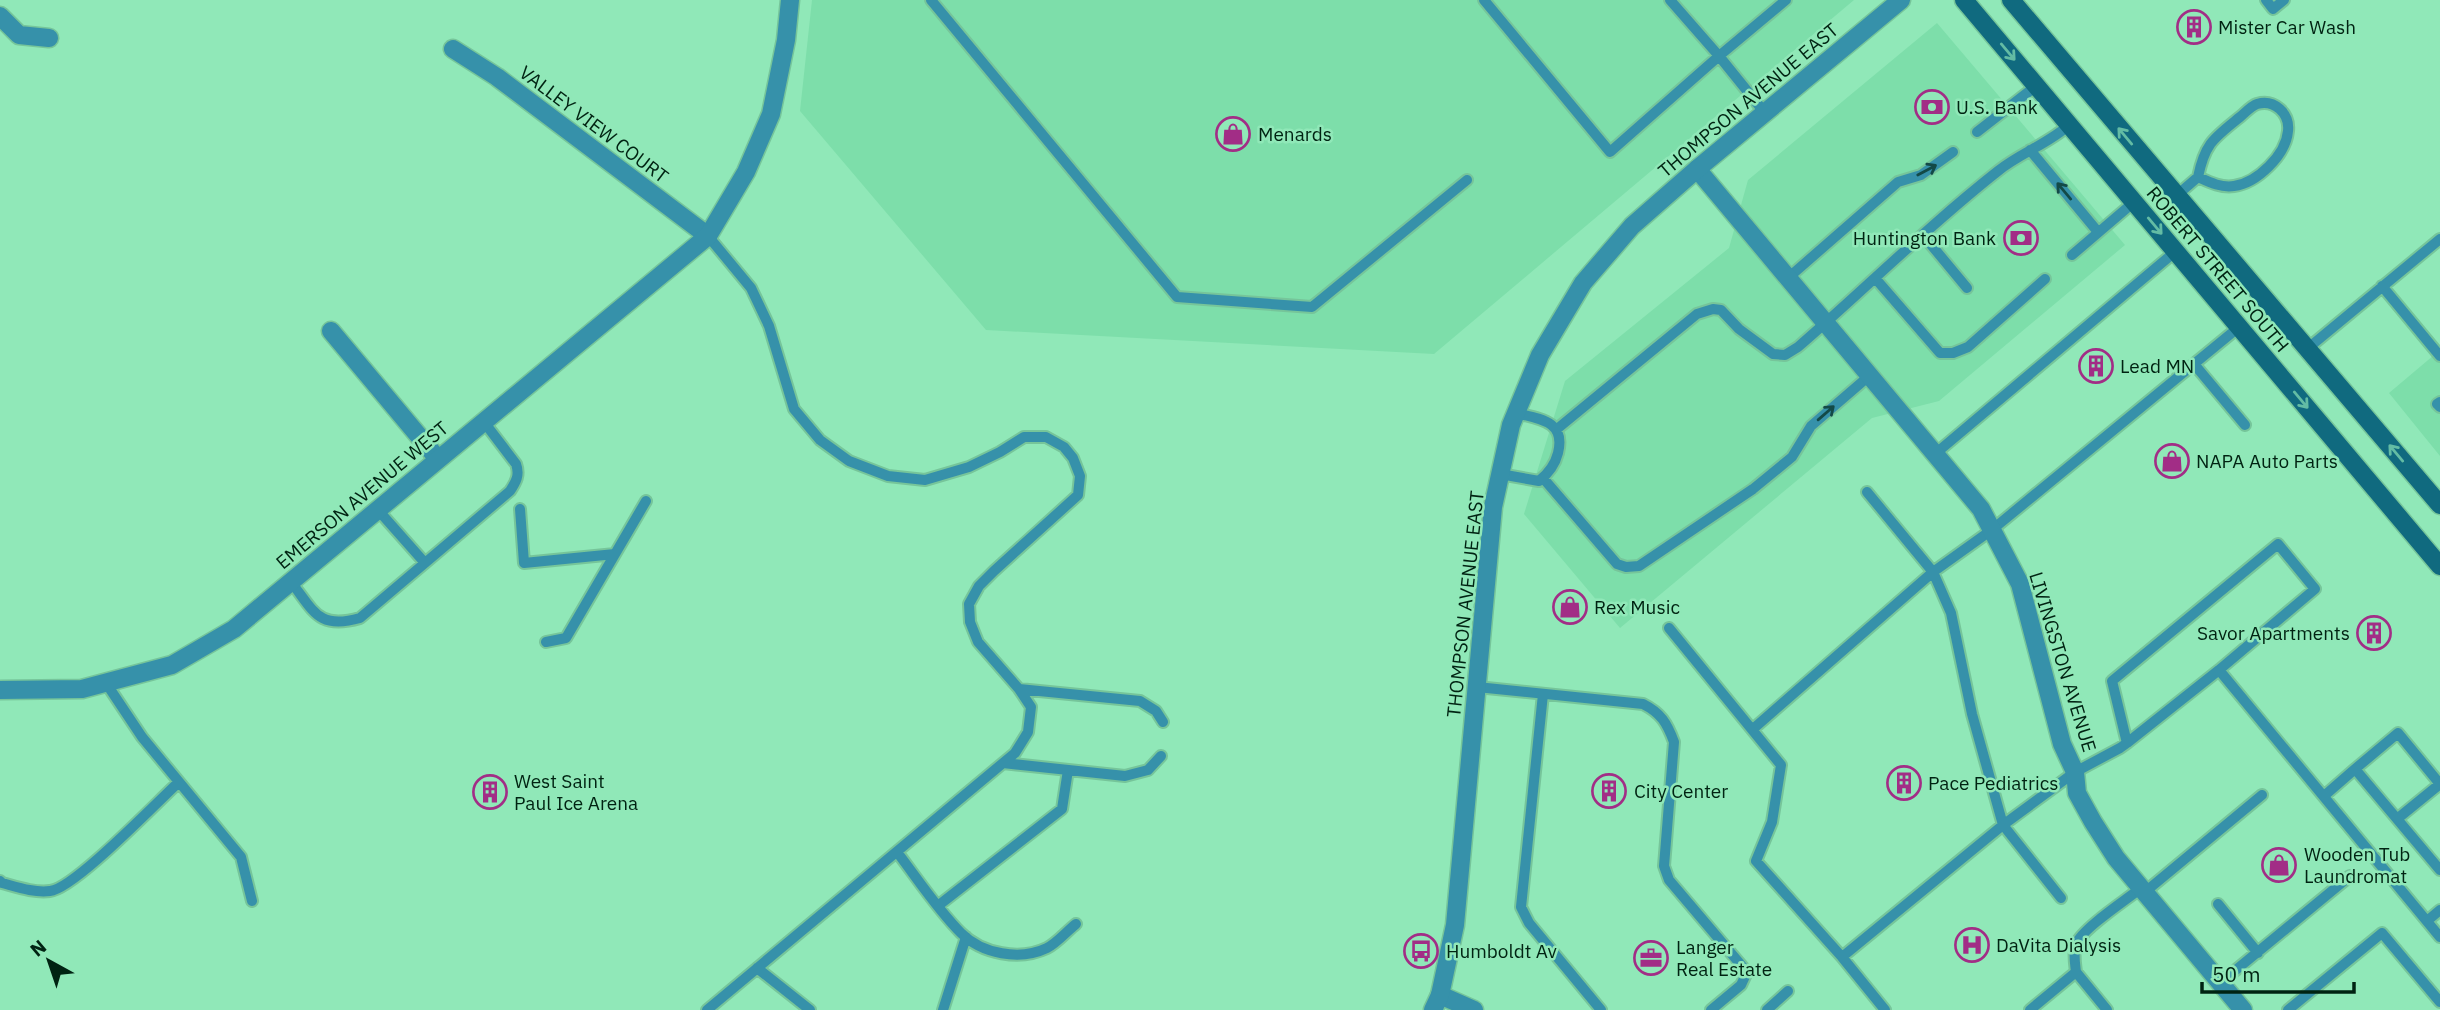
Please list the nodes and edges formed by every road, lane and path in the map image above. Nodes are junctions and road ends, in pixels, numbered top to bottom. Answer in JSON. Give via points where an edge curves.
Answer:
{"nodes":[{"id":1,"x":790,"y":0,"type":"edge"},
{"id":2,"x":931,"y":0,"type":"edge"},
{"id":3,"x":1484,"y":0,"type":"edge"},
{"id":4,"x":1670,"y":0,"type":"edge"},
{"id":5,"x":1786,"y":0,"type":"edge"},
{"id":6,"x":1901,"y":0,"type":"edge"},
{"id":7,"x":1964,"y":0,"type":"edge"},
{"id":8,"x":2011,"y":0,"type":"edge"},
{"id":9,"x":2266,"y":0,"type":"edge"},
{"id":10,"x":2284,"y":0,"type":"edge"},
{"id":11,"x":0,"y":16,"type":"edge"},
{"id":12,"x":49,"y":38,"type":"dead end"},
{"id":13,"x":453,"y":49,"type":"dead end"},
{"id":14,"x":1719,"y":56,"type":"junction"},
{"id":15,"x":2036,"y":86,"type":"junction"},
{"id":16,"x":1765,"y":113,"type":"junction"},
{"id":17,"x":2069,"y":125,"type":"junction"},
{"id":18,"x":1977,"y":132,"type":"dead end"},
{"id":19,"x":2030,"y":150,"type":"junction"},
{"id":20,"x":1953,"y":152,"type":"dead end"},
{"id":21,"x":1697,"y":170,"type":"junction"},
{"id":22,"x":2198,"y":177,"type":"junction"},
{"id":23,"x":1467,"y":180,"type":"dead end"},
{"id":24,"x":2176,"y":196,"type":"junction"},
{"id":25,"x":2134,"y":202,"type":"junction"},
{"id":26,"x":2098,"y":232,"type":"junction"},
{"id":27,"x":1923,"y":235,"type":"junction"},
{"id":28,"x":708,"y":236,"type":"junction"},
{"id":29,"x":2440,"y":239,"type":"edge"},
{"id":30,"x":2175,"y":251,"type":"junction"},
{"id":31,"x":2072,"y":255,"type":"dead end"},
{"id":32,"x":1788,"y":278,"type":"junction"},
{"id":33,"x":1875,"y":278,"type":"junction"},
{"id":34,"x":2045,"y":279,"type":"dead end"},
{"id":35,"x":2382,"y":286,"type":"junction"},
{"id":36,"x":1967,"y":288,"type":"dead end"},
{"id":37,"x":1825,"y":323,"type":"junction"},
{"id":38,"x":2239,"y":327,"type":"junction"},
{"id":39,"x":331,"y":331,"type":"dead end"},
{"id":40,"x":2307,"y":349,"type":"junction"},
{"id":41,"x":2440,"y":356,"type":"edge"},
{"id":42,"x":2194,"y":364,"type":"junction"},
{"id":43,"x":1869,"y":376,"type":"junction"},
{"id":44,"x":2440,"y":402,"type":"edge"},
{"id":45,"x":2440,"y":408,"type":"edge"},
{"id":46,"x":1516,"y":413,"type":"junction"},
{"id":47,"x":484,"y":422,"type":"junction"},
{"id":48,"x":2245,"y":425,"type":"dead end"},
{"id":49,"x":1557,"y":429,"type":"junction"},
{"id":50,"x":1935,"y":454,"type":"junction"},
{"id":51,"x":439,"y":459,"type":"junction"},
{"id":52,"x":1500,"y":474,"type":"junction"},
{"id":53,"x":1543,"y":478,"type":"junction"},
{"id":54,"x":1867,"y":492,"type":"dead end"},
{"id":55,"x":646,"y":501,"type":"dead end"},
{"id":56,"x":2440,"y":505,"type":"edge"},
{"id":57,"x":520,"y":509,"type":"dead end"},
{"id":58,"x":378,"y":510,"type":"junction"},
{"id":59,"x":1993,"y":528,"type":"junction"},
{"id":60,"x":615,"y":554,"type":"junction"},
{"id":61,"x":425,"y":563,"type":"junction"},
{"id":62,"x":2440,"y":566,"type":"edge"},
{"id":63,"x":1933,"y":572,"type":"junction"},
{"id":64,"x":291,"y":582,"type":"junction"},
{"id":65,"x":1669,"y":628,"type":"dead end"},
{"id":66,"x":546,"y":642,"type":"dead end"},
{"id":67,"x":2219,"y":670,"type":"junction"},
{"id":68,"x":106,"y":683,"type":"junction"},
{"id":69,"x":1477,"y":687,"type":"junction"},
{"id":70,"x":1019,"y":689,"type":"junction"},
{"id":71,"x":0,"y":690,"type":"edge"},
{"id":72,"x":1544,"y":694,"type":"junction"},
{"id":73,"x":1163,"y":722,"type":"dead end"},
{"id":74,"x":1753,"y":729,"type":"junction"},
{"id":75,"x":2127,"y":743,"type":"junction"},
{"id":76,"x":1161,"y":756,"type":"dead end"},
{"id":77,"x":1003,"y":764,"type":"junction"},
{"id":78,"x":2355,"y":769,"type":"junction"},
{"id":79,"x":1068,"y":770,"type":"junction"},
{"id":80,"x":2076,"y":772,"type":"junction"},
{"id":81,"x":179,"y":782,"type":"junction"},
{"id":82,"x":2262,"y":794,"type":"dead end"},
{"id":83,"x":2324,"y":796,"type":"junction"},
{"id":84,"x":2398,"y":819,"type":"junction"},
{"id":85,"x":2003,"y":825,"type":"junction"},
{"id":86,"x":897,"y":852,"type":"junction"},
{"id":87,"x":2440,"y":870,"type":"edge"},
{"id":88,"x":2350,"y":876,"type":"dead end"},
{"id":89,"x":0,"y":881,"type":"edge"},
{"id":90,"x":2143,"y":890,"type":"junction"},
{"id":91,"x":2061,"y":898,"type":"dead end"},
{"id":92,"x":253,"y":901,"type":"dead end"},
{"id":93,"x":2218,"y":904,"type":"dead end"},
{"id":94,"x":939,"y":905,"type":"junction"},
{"id":95,"x":2440,"y":909,"type":"edge"},
{"id":96,"x":2427,"y":921,"type":"junction"},
{"id":97,"x":1076,"y":924,"type":"dead end"},
{"id":98,"x":966,"y":937,"type":"junction"},
{"id":99,"x":2440,"y":937,"type":"edge"},
{"id":100,"x":2258,"y":953,"type":"junction"},
{"id":101,"x":1842,"y":957,"type":"junction"},
{"id":102,"x":757,"y":968,"type":"junction"},
{"id":103,"x":2076,"y":972,"type":"junction"},
{"id":104,"x":2220,"y":983,"type":"junction"},
{"id":105,"x":1788,"y":991,"type":"dead end"},
{"id":106,"x":1437,"y":1002,"type":"edge"},
{"id":107,"x":2440,"y":1002,"type":"edge"},
{"id":108,"x":707,"y":1010,"type":"edge"},
{"id":109,"x":810,"y":1010,"type":"edge"},
{"id":110,"x":943,"y":1010,"type":"edge"},
{"id":111,"x":1474,"y":1010,"type":"edge"},
{"id":112,"x":1601,"y":1010,"type":"edge"},
{"id":113,"x":1711,"y":1010,"type":"edge"},
{"id":114,"x":1767,"y":1010,"type":"edge"},
{"id":115,"x":1885,"y":1010,"type":"edge"},
{"id":116,"x":2030,"y":1010,"type":"edge"},
{"id":117,"x":2106,"y":1010,"type":"edge"},
{"id":118,"x":2243,"y":1010,"type":"edge"},
{"id":119,"x":2288,"y":1010,"type":"edge"}],
"edges":[{"from":1,"to":28,"type":"street","name":"EMERSON AVENUE WEST","via":[[771,114],[746,172]]},
{"from":2,"to":23,"type":"lane","via":[[1177,297],[1312,307]]},
{"from":3,"to":14,"type":"lane","via":[[1610,152]]},
{"from":4,"to":14,"type":"lane"},
{"from":5,"to":14,"type":"lane"},
{"from":6,"to":16,"type":"street","name":"THOMPSON AVENUE EAST"},
{"from":7,"to":15,"type":"main road","name":"ROBERT STREET SOUTH","one_way":true},
{"from":24,"to":8,"type":"main road","name":"ROBERT STREET SOUTH","one_way":true},
{"from":9,"to":10,"type":"lane","via":[[2273,9]]},
{"from":11,"to":12,"type":"street","via":[[19,35]]},
{"from":13,"to":28,"type":"street","name":"VALLEY VIEW COURT"},
{"from":14,"to":16,"type":"lane"},
{"from":15,"to":17,"type":"main road","name":"ROBERT STREET SOUTH"},
{"from":15,"to":18,"type":"lane"},
{"from":16,"to":21,"type":"street","name":"THOMPSON AVENUE EAST"},
{"from":17,"to":19,"type":"lane"},
{"from":17,"to":25,"type":"main road","name":"ROBERT STREET SOUTH"},
{"from":26,"to":19,"type":"lane","one_way":true},
{"from":19,"to":27,"type":"lane","via":[[1999,170]]},
{"from":32,"to":20,"type":"lane","one_way":true,"via":[[1898,182],[1936,166]]},
{"from":21,"to":32,"type":"street","name":"LIVINGSTON AVENUE"},
{"from":21,"to":46,"type":"street","name":"THOMPSON AVENUE EAST","via":[[1632,226],[1583,283],[1539,355]]},
{"from":22,"to":22,"type":"lane","via":[[2216,185],[2235,186],[2251,180],[2282,149],[2288,131],[2286,117],[2271,103],[2255,104],[2203,153]]},
{"from":22,"to":24,"type":"lane"},
{"from":24,"to":40,"type":"main road","name":"ROBERT STREET SOUTH"},
{"from":25,"to":26,"type":"lane"},
{"from":25,"to":30,"type":"main road","name":"ROBERT STREET SOUTH","one_way":true},
{"from":26,"to":31,"type":"lane"},
{"from":27,"to":33,"type":"lane"},
{"from":27,"to":36,"type":"lane"},
{"from":28,"to":47,"type":"street","name":"EMERSON AVENUE WEST"},
{"from":28,"to":70,"type":"lane","via":[[751,288],[769,326],[794,409],[820,440],[849,461],[888,476],[925,480],[970,467],[1024,437],[1046,438],[1073,458],[1080,476],[1079,495],[979,586],[970,604],[970,622],[978,642]]},
{"from":29,"to":35,"type":"lane"},
{"from":30,"to":38,"type":"main road","name":"ROBERT STREET SOUTH"},
{"from":30,"to":50,"type":"lane"},
{"from":32,"to":37,"type":"street","name":"LIVINGSTON AVENUE"},
{"from":33,"to":34,"type":"lane","via":[[1940,353],[1968,348]]},
{"from":33,"to":37,"type":"lane"},
{"from":35,"to":40,"type":"lane"},
{"from":35,"to":41,"type":"lane"},
{"from":37,"to":43,"type":"street","name":"LIVINGSTON AVENUE"},
{"from":37,"to":49,"type":"lane","via":[[1798,347],[1785,355],[1773,355],[1721,310],[1697,314]]},
{"from":38,"to":42,"type":"lane"},
{"from":38,"to":62,"type":"main road","name":"ROBERT STREET SOUTH","one_way":true},
{"from":39,"to":51,"type":"street"},
{"from":56,"to":40,"type":"main road","name":"ROBERT STREET SOUTH","one_way":true},
{"from":42,"to":48,"type":"lane"},
{"from":42,"to":59,"type":"lane"},
{"from":43,"to":50,"type":"street","name":"LIVINGSTON AVENUE"},
{"from":53,"to":43,"type":"lane","one_way":true,"via":[[1617,564],[1626,568],[1639,565],[1754,489],[1792,457],[1811,426]]},
{"from":44,"to":45,"type":"lane"},
{"from":46,"to":49,"type":"lane","via":[[1543,419]]},
{"from":46,"to":52,"type":"street","name":"THOMPSON AVENUE EAST"},
{"from":47,"to":51,"type":"street","name":"EMERSON AVENUE WEST"},
{"from":47,"to":61,"type":"lane","via":[[516,464],[517,481]]},
{"from":49,"to":53,"type":"lane","via":[[1560,437],[1554,466]]},
{"from":50,"to":59,"type":"street","name":"LIVINGSTON AVENUE"},
{"from":51,"to":58,"type":"street","name":"EMERSON AVENUE WEST"},
{"from":52,"to":53,"type":"lane"},
{"from":52,"to":69,"type":"street","name":"THOMPSON AVENUE EAST"},
{"from":54,"to":63,"type":"lane"},
{"from":55,"to":60,"type":"lane"},
{"from":57,"to":60,"type":"lane","via":[[524,563]]},
{"from":58,"to":61,"type":"lane"},
{"from":58,"to":64,"type":"street","name":"EMERSON AVENUE WEST"},
{"from":59,"to":63,"type":"lane"},
{"from":59,"to":80,"type":"street","name":"LIVINGSTON AVENUE","via":[[2020,584],[2062,744]]},
{"from":60,"to":66,"type":"lane","via":[[566,638]]},
{"from":61,"to":64,"type":"lane","via":[[360,618],[341,623],[327,622]]},
{"from":63,"to":74,"type":"lane"},
{"from":63,"to":85,"type":"lane","via":[[1951,613],[1972,714]]},
{"from":64,"to":68,"type":"street","name":"EMERSON AVENUE WEST","via":[[234,629],[172,665]]},
{"from":65,"to":74,"type":"lane"},
{"from":67,"to":75,"type":"lane"},
{"from":67,"to":75,"type":"lane","via":[[2315,589],[2278,544],[2112,681]]},
{"from":67,"to":83,"type":"lane"},
{"from":68,"to":71,"type":"street","name":"EMERSON AVENUE WEST","via":[[82,689]]},
{"from":68,"to":81,"type":"lane"},
{"from":69,"to":72,"type":"lane"},
{"from":69,"to":106,"type":"street","name":"THOMPSON AVENUE EAST","via":[[1455,925]]},
{"from":70,"to":73,"type":"lane","via":[[1140,701]]},
{"from":70,"to":77,"type":"lane","via":[[1031,707],[1028,732]]},
{"from":72,"to":112,"type":"lane","via":[[1521,907]]},
{"from":72,"to":113,"type":"lane","via":[[1643,704],[1668,724],[1674,742],[1664,866],[1669,880],[1746,972],[1741,985]]},
{"from":74,"to":101,"type":"lane","via":[[1781,765],[1772,822],[1756,861]]},
{"from":75,"to":80,"type":"lane"},
{"from":76,"to":79,"type":"lane","via":[[1148,770],[1125,776]]},
{"from":77,"to":79,"type":"lane"},
{"from":77,"to":86,"type":"lane"},
{"from":78,"to":83,"type":"lane"},
{"from":78,"to":84,"type":"lane"},
{"from":78,"to":84,"type":"lane","via":[[2398,733],[2440,784]]},
{"from":79,"to":94,"type":"lane","via":[[1062,809]]},
{"from":80,"to":85,"type":"lane"},
{"from":80,"to":90,"type":"street","name":"LIVINGSTON AVENUE","via":[[2077,793],[2092,822]]},
{"from":81,"to":89,"type":"lane","via":[[91,866],[53,892]]},
{"from":81,"to":92,"type":"lane","via":[[241,857]]},
{"from":82,"to":90,"type":"lane"},
{"from":83,"to":96,"type":"lane"},
{"from":84,"to":87,"type":"lane"},
{"from":85,"to":91,"type":"lane"},
{"from":85,"to":101,"type":"lane"},
{"from":86,"to":94,"type":"lane"},
{"from":86,"to":102,"type":"lane"},
{"from":88,"to":100,"type":"lane"},
{"from":90,"to":103,"type":"lane","via":[[2077,943]]},
{"from":90,"to":104,"type":"street","name":"LIVINGSTON AVENUE"},
{"from":93,"to":100,"type":"lane"},
{"from":94,"to":98,"type":"lane"},
{"from":95,"to":96,"type":"lane"},
{"from":96,"to":99,"type":"lane"},
{"from":97,"to":98,"type":"lane","via":[[1048,947],[1030,953],[1004,954]]},
{"from":98,"to":110,"type":"lane"},
{"from":100,"to":104,"type":"lane"},
{"from":101,"to":115,"type":"lane"},
{"from":102,"to":108,"type":"lane"},
{"from":102,"to":109,"type":"lane"},
{"from":103,"to":116,"type":"lane"},
{"from":103,"to":117,"type":"lane"},
{"from":104,"to":118,"type":"street","name":"LIVINGSTON AVENUE"},
{"from":105,"to":114,"type":"lane"},
{"from":106,"to":111,"type":"street"},
{"from":107,"to":119,"type":"lane","via":[[2382,933]]}]}
